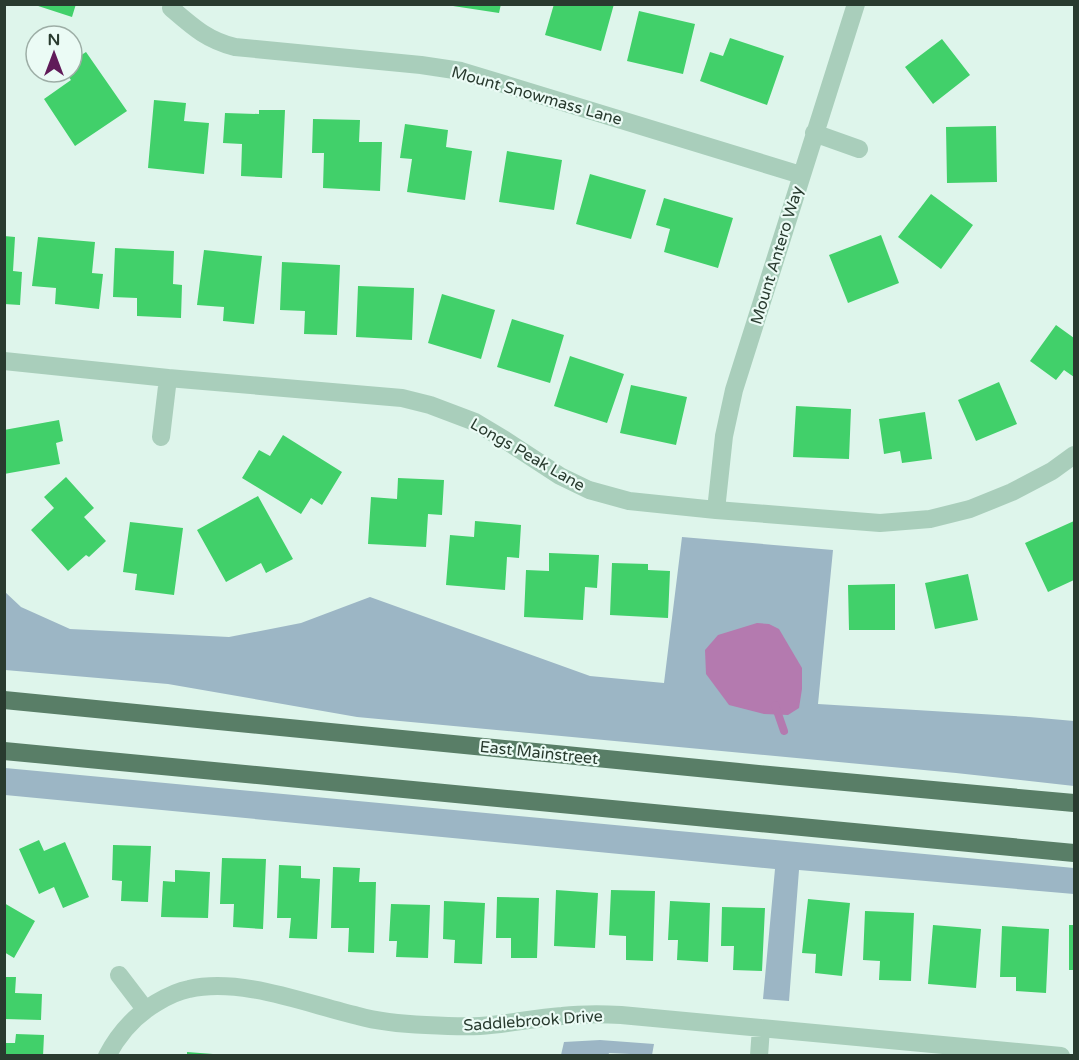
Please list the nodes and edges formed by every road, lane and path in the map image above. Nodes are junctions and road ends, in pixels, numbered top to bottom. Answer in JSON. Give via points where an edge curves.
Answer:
{"nodes":[{"id":1,"x":856,"y":4,"type":"edge"},
{"id":2,"x":171,"y":8,"type":"dead end"},
{"id":3,"x":814,"y":134,"type":"junction"},
{"id":4,"x":859,"y":149,"type":"dead end"},
{"id":5,"x":801,"y":175,"type":"junction"},
{"id":6,"x":4,"y":361,"type":"edge"},
{"id":7,"x":168,"y":378,"type":"junction"},
{"id":8,"x":161,"y":437,"type":"dead end"},
{"id":9,"x":1074,"y":455,"type":"edge"},
{"id":10,"x":716,"y":510,"type":"junction"},
{"id":11,"x":4,"y":700,"type":"edge"},
{"id":12,"x":4,"y":751,"type":"edge"},
{"id":13,"x":1074,"y":803,"type":"edge"},
{"id":14,"x":1074,"y":852,"type":"edge"},
{"id":15,"x":119,"y":975,"type":"dead end"},
{"id":16,"x":145,"y":1009,"type":"junction"},
{"id":17,"x":761,"y":1028,"type":"junction"},
{"id":18,"x":107,"y":1056,"type":"edge"},
{"id":19,"x":759,"y":1056,"type":"edge"},
{"id":20,"x":1061,"y":1056,"type":"edge"}],
"edges":[{"from":1,"to":3,"type":"street","name":"Mount Antero Way"},
{"from":2,"to":5,"type":"street","name":"Mount Snowmass Lane","via":[[208,38],[228,45],[461,71]]},
{"from":3,"to":4,"type":"street"},
{"from":3,"to":5,"type":"street","name":"Mount Antero Way"},
{"from":5,"to":10,"type":"street","name":"Mount Antero Way","via":[[734,390],[724,436]]},
{"from":6,"to":7,"type":"street","name":"Longs Peak Lane"},
{"from":7,"to":8,"type":"street"},
{"from":7,"to":10,"type":"street","name":"Longs Peak Lane","via":[[385,396],[430,405],[475,422],[560,476],[590,490],[629,501]]},
{"from":9,"to":10,"type":"street","name":"Longs Peak Lane","via":[[1012,492],[970,509],[930,519],[880,523]]},
{"from":11,"to":13,"type":"main road","name":"East Mainstreet"},
{"from":12,"to":14,"type":"main road"},
{"from":15,"to":16,"type":"street"},
{"from":16,"to":17,"type":"street","name":"Saddlebrook Drive","via":[[188,989],[222,986],[260,991],[361,1017],[422,1025],[480,1026],[588,1014]]},
{"from":16,"to":18,"type":"street","name":"Saddlebrook Drive","via":[[115,1040]]},
{"from":17,"to":19,"type":"street"},
{"from":17,"to":20,"type":"street","name":"Saddlebrook Drive"}]}
